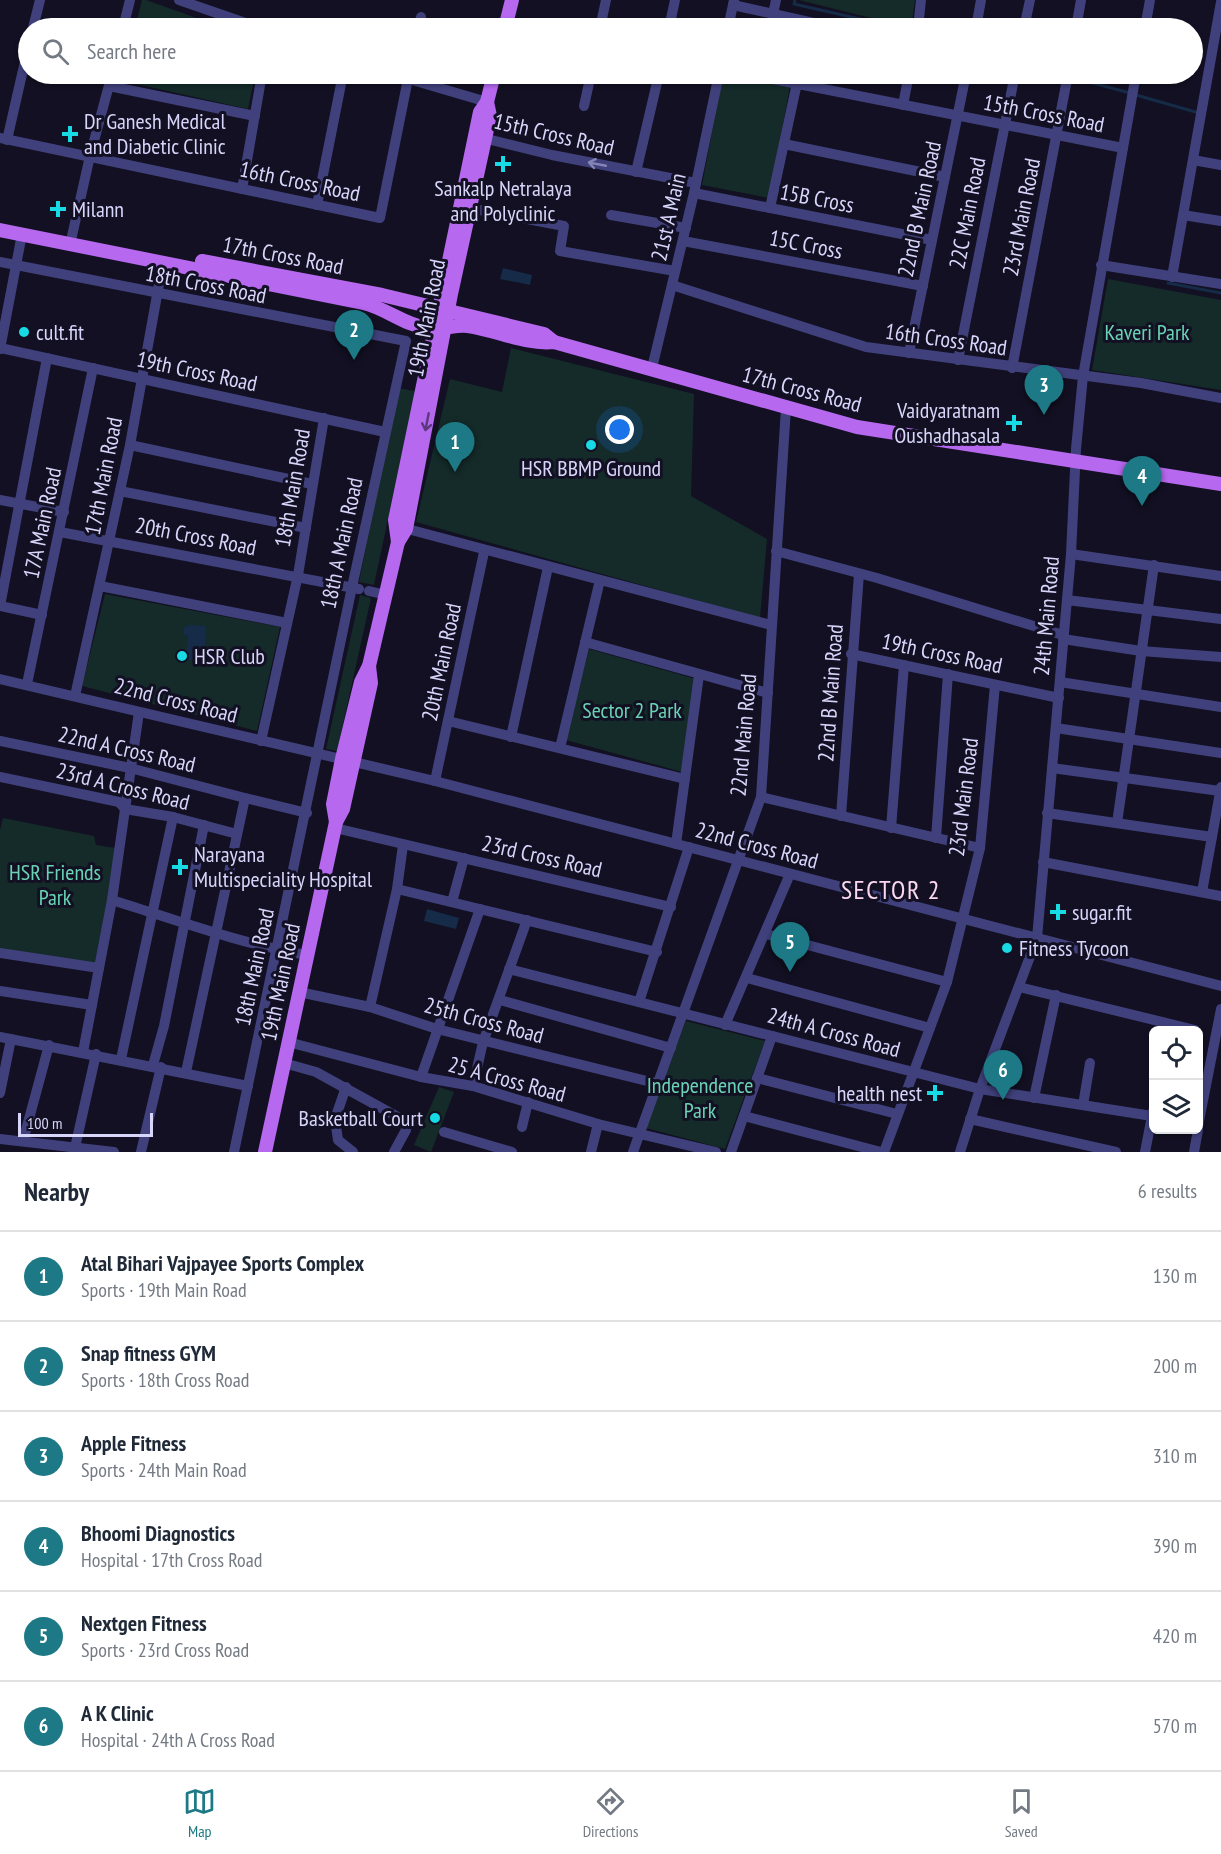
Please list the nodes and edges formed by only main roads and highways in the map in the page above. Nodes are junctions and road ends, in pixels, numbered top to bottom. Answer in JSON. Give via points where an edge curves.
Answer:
{"nodes":[{"id":1,"x":512,"y":0,"type":"edge"},
{"id":2,"x":508,"y":18,"type":"edge"},
{"id":3,"x":492,"y":84,"type":"edge"},
{"id":4,"x":480,"y":137,"type":"junction"},
{"id":5,"x":0,"y":221,"type":"edge"},
{"id":6,"x":0,"y":230,"type":"edge"},
{"id":7,"x":392,"y":306,"type":"junction"},
{"id":8,"x":444,"y":310,"type":"junction"},
{"id":9,"x":440,"y":328,"type":"junction"},
{"id":10,"x":554,"y":342,"type":"junction"},
{"id":11,"x":1221,"y":484,"type":"edge"},
{"id":12,"x":265,"y":1152,"type":"edge"}],
"edges":[{"from":1,"to":2,"type":"main road"},
{"from":3,"to":4,"type":"main road","name":"19th Main Road","via":[[487,102],[490,116]]},
{"from":4,"to":8,"type":"main road","name":"19th Main Road"},
{"from":4,"to":8,"type":"main road","name":"19th Main Road","via":[[469,208]]},
{"from":5,"to":7,"type":"main road","name":"17th Cross Road"},
{"from":6,"to":7,"type":"main road","name":"17th Cross Road","via":[[21,245],[163,262]]},
{"from":7,"to":8,"type":"main road","name":"17th Cross Road"},
{"from":7,"to":9,"type":"main road","name":"17th Cross Road","via":[[402,320]]},
{"from":8,"to":9,"type":"main road","name":"19th Main Road"},
{"from":8,"to":10,"type":"main road","name":"17th Cross Road","via":[[544,334]]},
{"from":9,"to":10,"type":"main road","name":"17th Cross Road","via":[[467,326],[541,343]]},
{"from":9,"to":12,"type":"main road","name":"19th Main Road","via":[[398,542],[369,666],[361,682],[343,809],[335,825]]},
{"from":10,"to":11,"type":"main road","name":"17th Cross Road","via":[[888,434]]}]}
